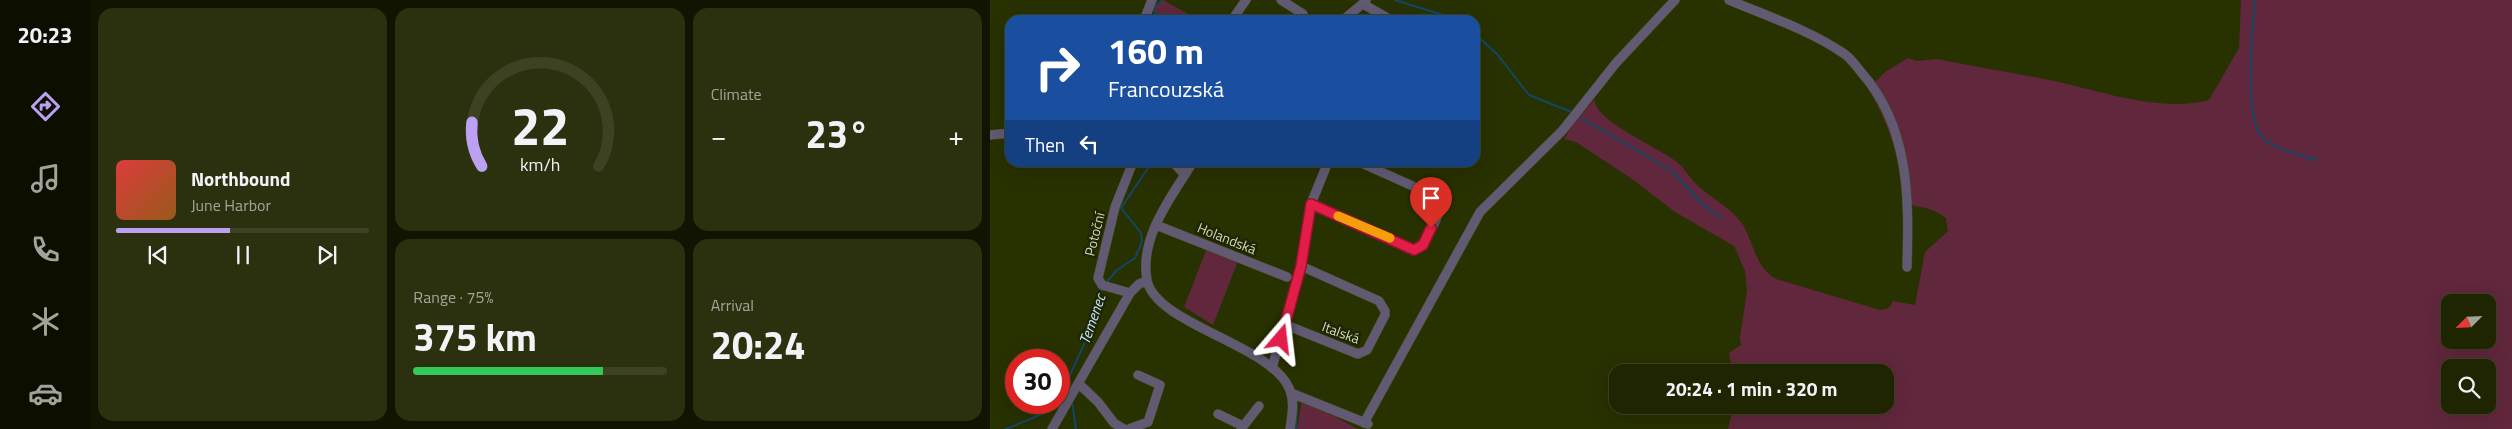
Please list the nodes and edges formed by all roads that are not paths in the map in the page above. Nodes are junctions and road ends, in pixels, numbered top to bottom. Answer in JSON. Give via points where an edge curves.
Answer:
{"nodes":[{"id":1,"x":1152,"y":0,"type":"edge"},
{"id":2,"x":1246,"y":0,"type":"edge"},
{"id":3,"x":1281,"y":0,"type":"edge"},
{"id":4,"x":1674,"y":0,"type":"edge"},
{"id":5,"x":1729,"y":0,"type":"edge"},
{"id":6,"x":1365,"y":2,"type":"edge"},
{"id":7,"x":1303,"y":14,"type":"dead end"},
{"id":8,"x":1146,"y":15,"type":"edge"},
{"id":9,"x":1236,"y":15,"type":"edge"},
{"id":10,"x":1349,"y":15,"type":"edge"},
{"id":11,"x":1384,"y":15,"type":"edge"},
{"id":12,"x":1005,"y":134,"type":"edge"},
{"id":13,"x":990,"y":135,"type":"edge"},
{"id":14,"x":1132,"y":167,"type":"edge"},
{"id":15,"x":1178,"y":167,"type":"edge"},
{"id":16,"x":1190,"y":167,"type":"edge"},
{"id":17,"x":1326,"y":167,"type":"edge"},
{"id":18,"x":1370,"y":167,"type":"edge"},
{"id":19,"x":1185,"y":175,"type":"junction"},
{"id":20,"x":1311,"y":204,"type":"junction"},
{"id":21,"x":1156,"y":225,"type":"junction"},
{"id":22,"x":1301,"y":266,"type":"junction"},
{"id":23,"x":1907,"y":267,"type":"dead end"},
{"id":24,"x":1288,"y":277,"type":"dead end"},
{"id":25,"x":1147,"y":281,"type":"junction"},
{"id":26,"x":1130,"y":293,"type":"junction"},
{"id":27,"x":1286,"y":325,"type":"junction"},
{"id":28,"x":1272,"y":368,"type":"junction"},
{"id":29,"x":1138,"y":375,"type":"dead end"},
{"id":30,"x":1079,"y":384,"type":"junction"},
{"id":31,"x":1291,"y":393,"type":"junction"},
{"id":32,"x":1258,"y":406,"type":"dead end"},
{"id":33,"x":1218,"y":414,"type":"dead end"},
{"id":34,"x":1242,"y":428,"type":"edge"},
{"id":35,"x":1052,"y":429,"type":"edge"},
{"id":36,"x":1124,"y":429,"type":"edge"},
{"id":37,"x":1129,"y":429,"type":"edge"},
{"id":38,"x":1290,"y":429,"type":"edge"}],
"edges":[{"from":1,"to":8,"type":"street"},
{"from":2,"to":9,"type":"street"},
{"from":3,"to":7,"type":"street"},
{"from":4,"to":31,"type":"street","via":[[1616,63],[1560,133],[1480,212],[1366,424]]},
{"from":5,"to":23,"type":"street","via":[[1845,54],[1869,81],[1890,114],[1901,156],[1909,204]]},
{"from":6,"to":10,"type":"street"},
{"from":6,"to":11,"type":"street"},
{"from":12,"to":13,"type":"street"},
{"from":14,"to":26,"type":"street","name":"Potoční","via":[[1115,207],[1098,275],[1104,286]]},
{"from":15,"to":19,"type":"street"},
{"from":16,"to":19,"type":"street"},
{"from":17,"to":20,"type":"street"},
{"from":18,"to":20,"type":"street","via":[[1440,201],[1440,211],[1419,248],[1414,250]]},
{"from":19,"to":21,"type":"street"},
{"from":20,"to":22,"type":"street"},
{"from":21,"to":24,"type":"street","name":"Holandská"},
{"from":21,"to":25,"type":"street","via":[[1148,258]]},
{"from":22,"to":27,"type":"street"},
{"from":22,"to":27,"type":"street","name":"Italská","via":[[1379,301],[1385,315],[1367,350],[1358,354]]},
{"from":25,"to":26,"type":"street"},
{"from":25,"to":28,"type":"street","via":[[1165,304]]},
{"from":26,"to":30,"type":"street"},
{"from":27,"to":28,"type":"street"},
{"from":28,"to":31,"type":"street"},
{"from":29,"to":37,"type":"street","via":[[1160,385],[1148,422]]},
{"from":30,"to":35,"type":"street"},
{"from":30,"to":36,"type":"street","via":[[1114,423]]},
{"from":31,"to":38,"type":"street"},
{"from":32,"to":34,"type":"street"},
{"from":33,"to":34,"type":"street"}]}
